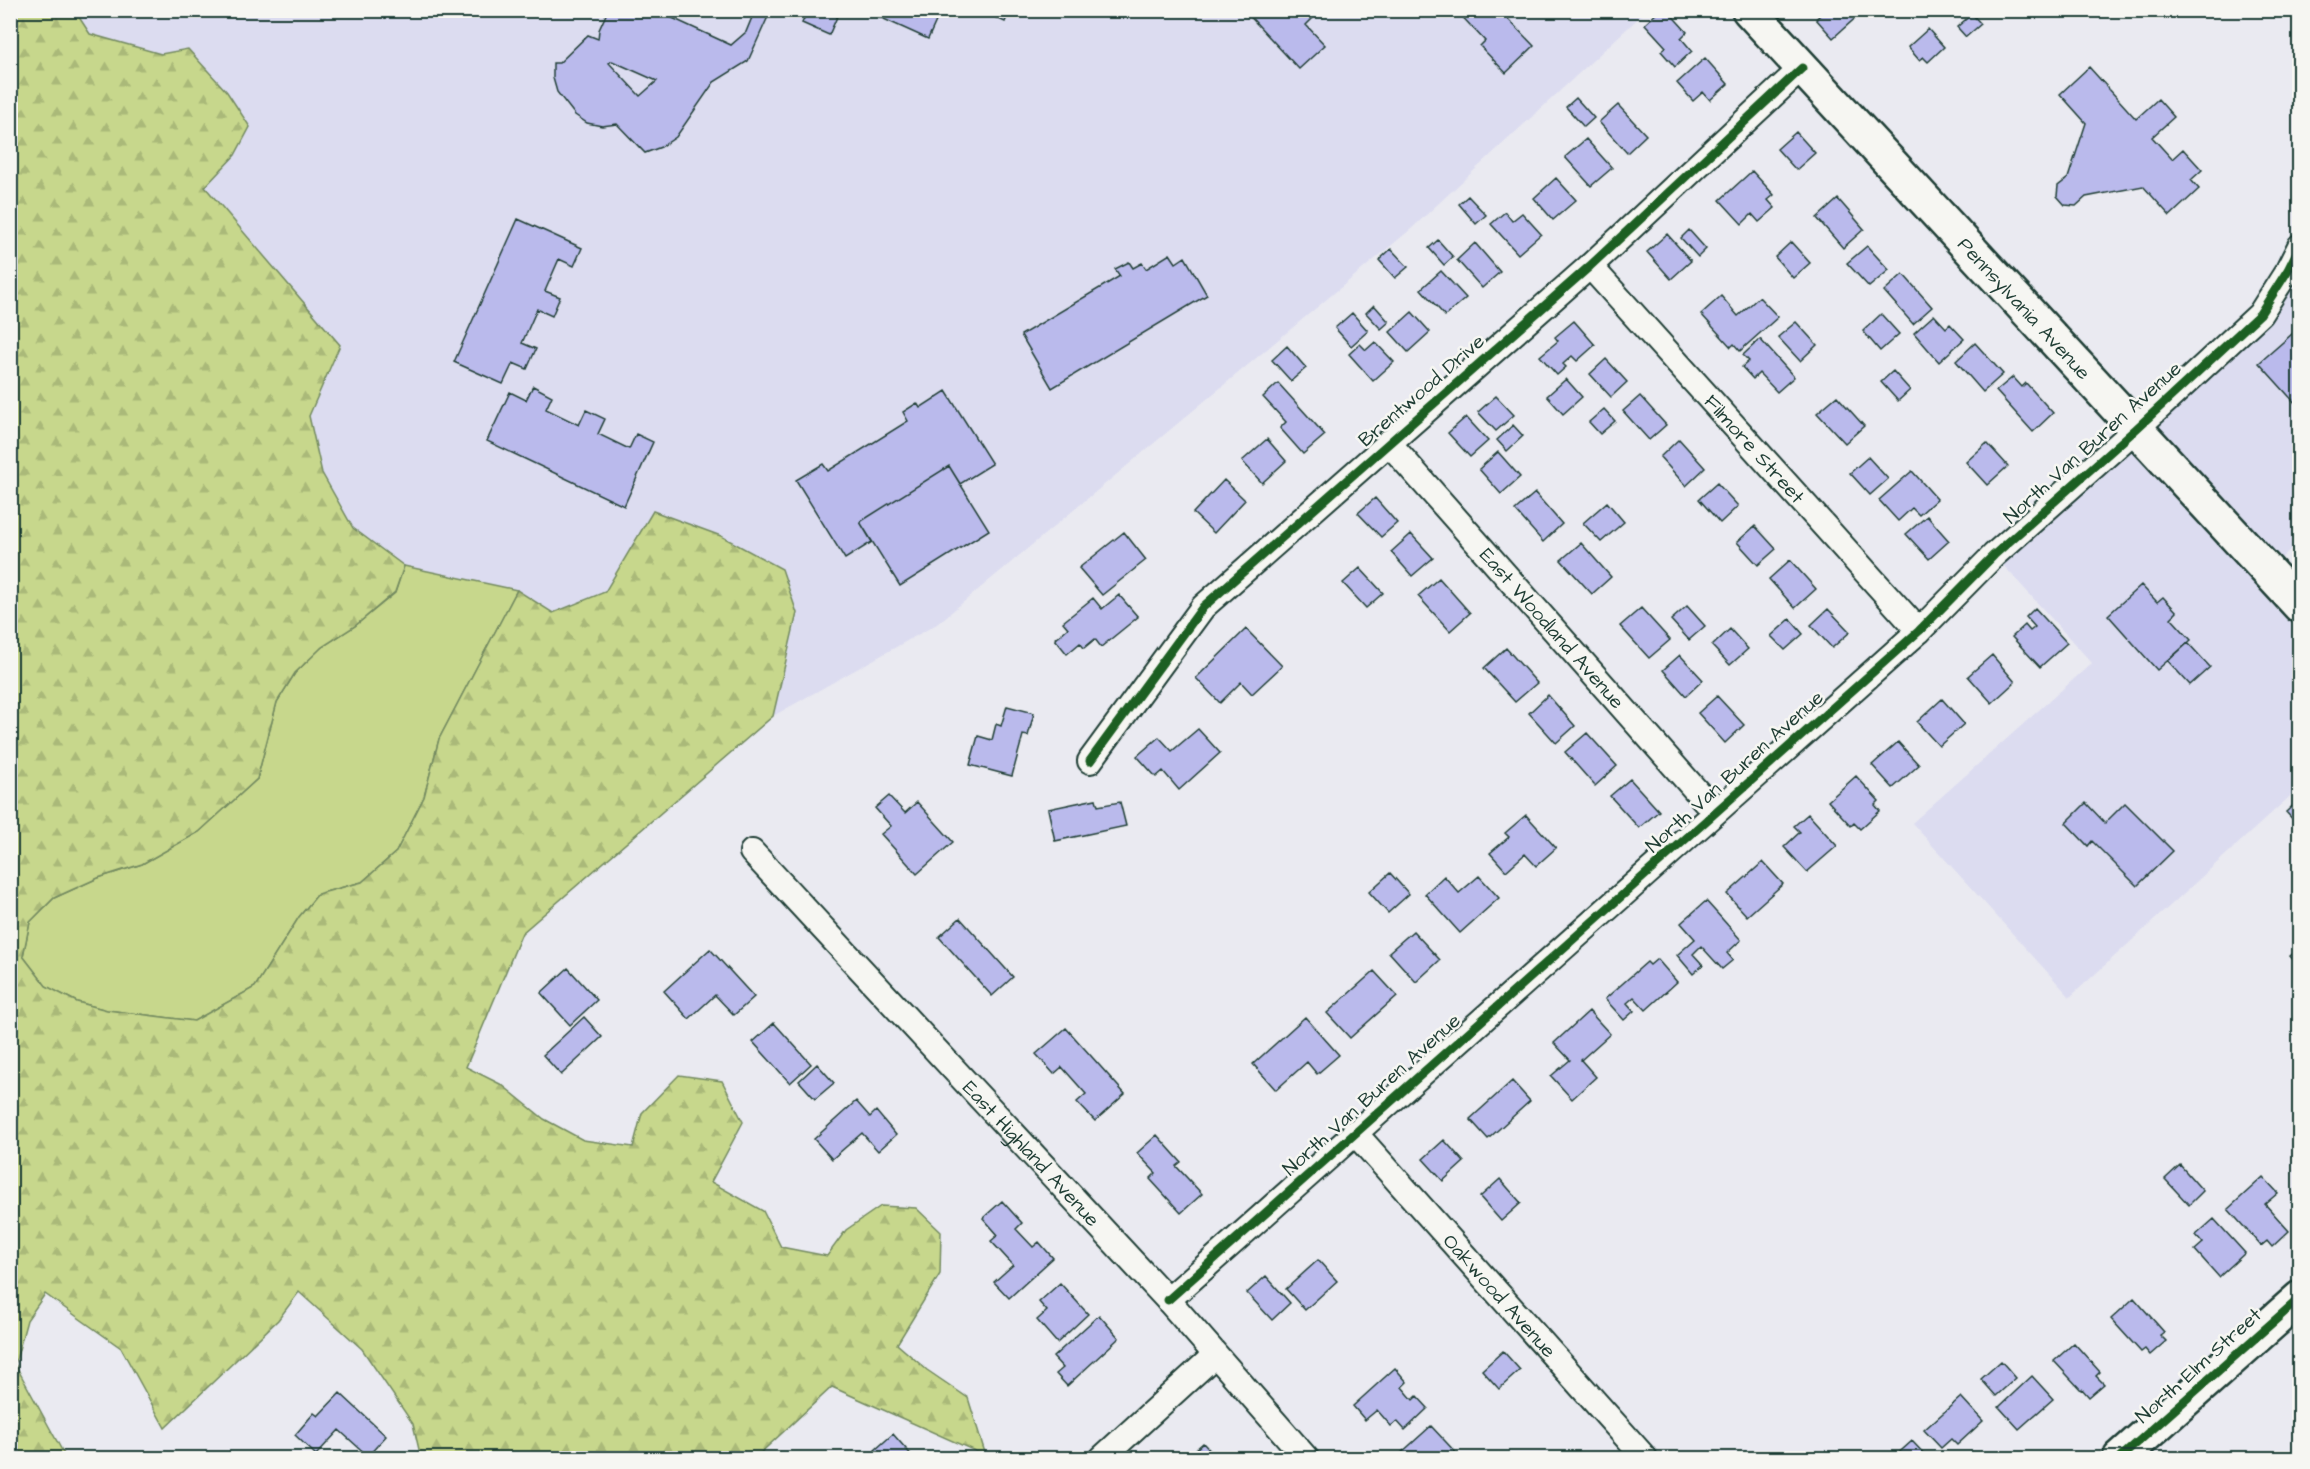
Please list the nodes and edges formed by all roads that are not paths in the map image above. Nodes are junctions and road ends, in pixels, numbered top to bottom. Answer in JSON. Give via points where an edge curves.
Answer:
{"nodes":[{"id":1,"x":1756,"y":13,"type":"edge"},
{"id":2,"x":1802,"y":68,"type":"junction"},
{"id":3,"x":2300,"y":246,"type":"edge"},
{"id":4,"x":1590,"y":266,"type":"junction"},
{"id":5,"x":2136,"y":429,"type":"junction"},
{"id":6,"x":1388,"y":442,"type":"junction"},
{"id":7,"x":2300,"y":606,"type":"edge"},
{"id":8,"x":1919,"y":631,"type":"junction"},
{"id":9,"x":1090,"y":761,"type":"dead end"},
{"id":10,"x":1715,"y":812,"type":"junction"},
{"id":11,"x":752,"y":852,"type":"dead end"},
{"id":12,"x":1354,"y":1132,"type":"junction"},
{"id":13,"x":2300,"y":1298,"type":"edge"},
{"id":14,"x":1168,"y":1300,"type":"junction"},
{"id":15,"x":1215,"y":1355,"type":"junction"},
{"id":16,"x":1102,"y":1458,"type":"edge"},
{"id":17,"x":1306,"y":1458,"type":"edge"},
{"id":18,"x":1646,"y":1458,"type":"edge"},
{"id":19,"x":2120,"y":1458,"type":"edge"}],
"edges":[{"from":1,"to":2,"type":"main road","name":"Pennsylvania Avenue"},
{"from":2,"to":4,"type":"street","name":"Brentwood Drive"},
{"from":2,"to":5,"type":"main road","name":"Pennsylvania Avenue"},
{"from":3,"to":5,"type":"street","name":"North Van Buren Avenue","via":[[2260,314]]},
{"from":4,"to":6,"type":"street","name":"Brentwood Drive"},
{"from":4,"to":8,"type":"street","name":"Filmore Street"},
{"from":5,"to":7,"type":"main road","name":"Pennsylvania Avenue"},
{"from":5,"to":8,"type":"street","name":"North Van Buren Avenue","via":[[1994,555]]},
{"from":6,"to":9,"type":"street","name":"Brentwood Drive","via":[[1203,607]]},
{"from":6,"to":10,"type":"street","name":"East Woodland Avenue"},
{"from":8,"to":10,"type":"street","name":"North Van Buren Avenue"},
{"from":10,"to":12,"type":"street","name":"North Van Buren Avenue"},
{"from":11,"to":14,"type":"street","name":"East Highland Avenue"},
{"from":12,"to":14,"type":"street","name":"North Van Buren Avenue"},
{"from":12,"to":18,"type":"street","name":"Oakwood Avenue"},
{"from":13,"to":19,"type":"main road","name":"North Elm Street"},
{"from":14,"to":15,"type":"street","name":"East Highland Avenue"},
{"from":15,"to":16,"type":"street"},
{"from":15,"to":17,"type":"street","name":"East Highland Avenue"}]}
